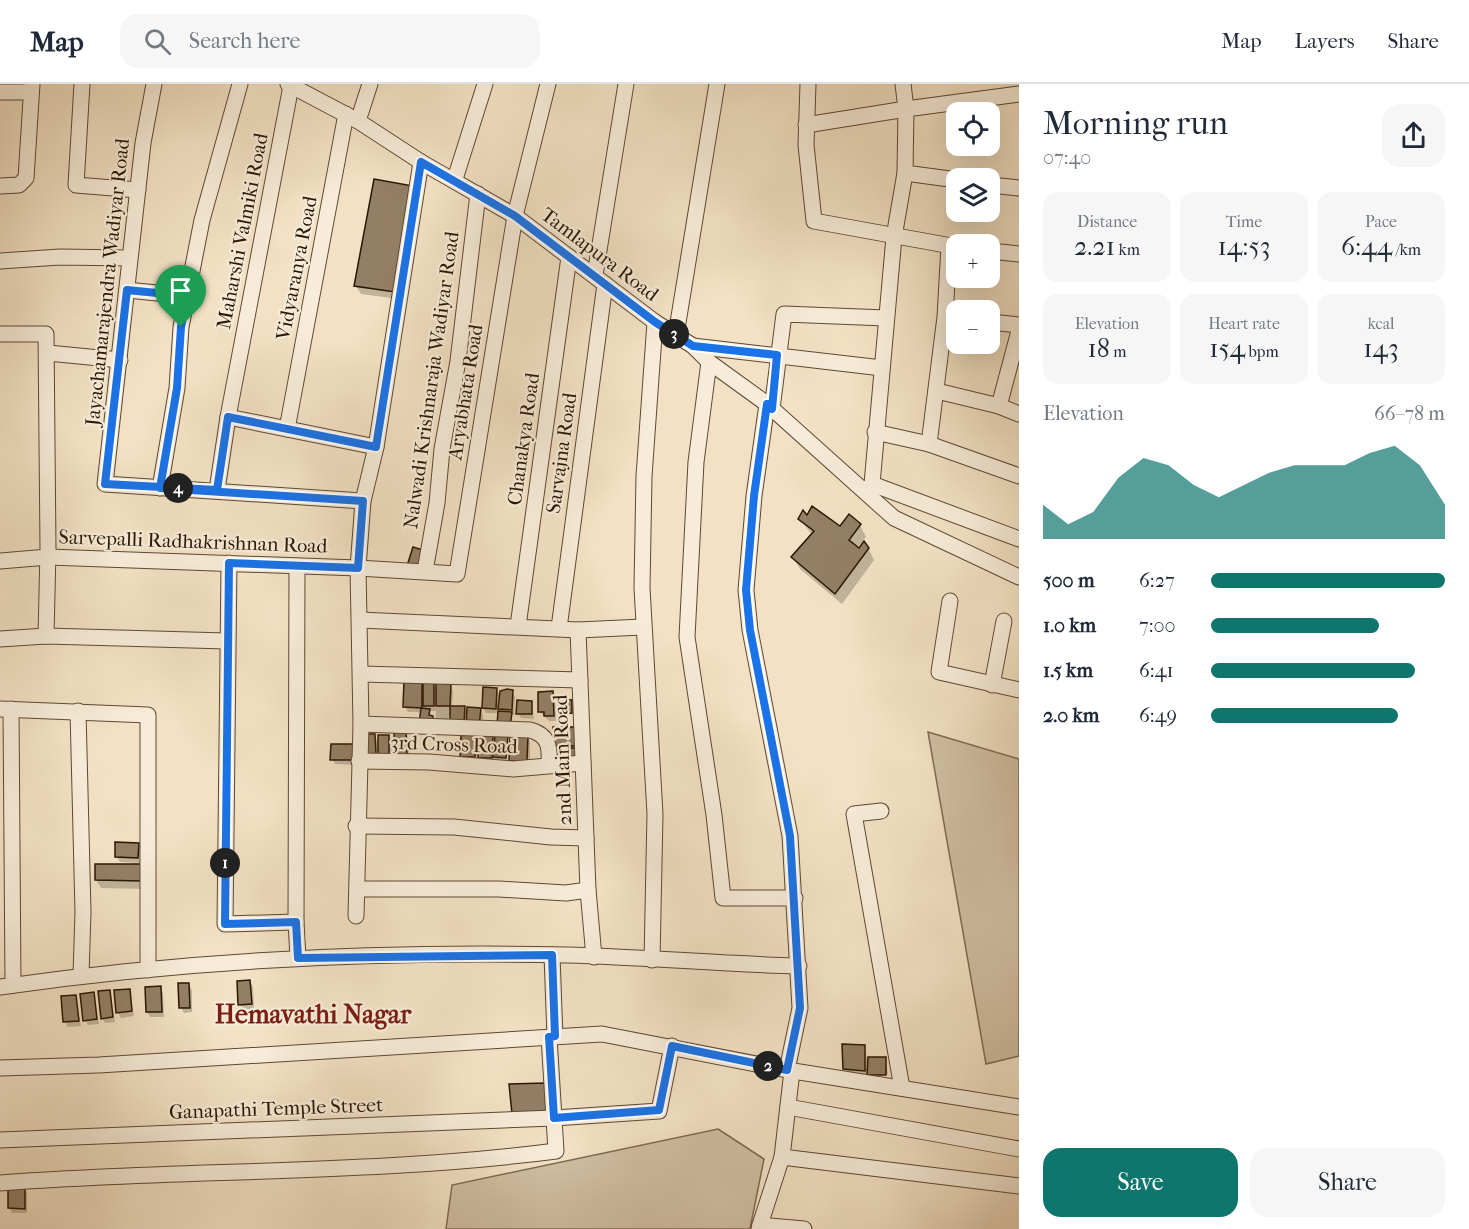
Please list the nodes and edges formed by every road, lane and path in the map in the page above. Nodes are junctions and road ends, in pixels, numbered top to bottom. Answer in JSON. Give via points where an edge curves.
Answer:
{"nodes":[{"id":1,"x":82,"y":84,"type":"edge"},
{"id":2,"x":153,"y":84,"type":"edge"},
{"id":3,"x":240,"y":84,"type":"edge"},
{"id":4,"x":370,"y":84,"type":"edge"},
{"id":5,"x":485,"y":84,"type":"edge"},
{"id":6,"x":548,"y":84,"type":"edge"},
{"id":7,"x":626,"y":84,"type":"edge"},
{"id":8,"x":717,"y":84,"type":"edge"},
{"id":9,"x":808,"y":84,"type":"edge"},
{"id":10,"x":903,"y":84,"type":"edge"},
{"id":11,"x":290,"y":85,"type":"edge"},
{"id":12,"x":31,"y":88,"type":"edge"},
{"id":13,"x":0,"y":92,"type":"edge"},
{"id":14,"x":1019,"y":94,"type":"edge"},
{"id":15,"x":906,"y":109,"type":"junction"},
{"id":16,"x":352,"y":118,"type":"junction"},
{"id":17,"x":806,"y":125,"type":"junction"},
{"id":18,"x":421,"y":162,"type":"junction"},
{"id":19,"x":905,"y":173,"type":"junction"},
{"id":20,"x":455,"y":179,"type":"junction"},
{"id":21,"x":946,"y":179,"type":"edge"},
{"id":22,"x":0,"y":186,"type":"edge"},
{"id":23,"x":1000,"y":186,"type":"edge"},
{"id":24,"x":1019,"y":189,"type":"edge"},
{"id":25,"x":138,"y":190,"type":"junction"},
{"id":26,"x":478,"y":194,"type":"junction"},
{"id":27,"x":515,"y":216,"type":"junction"},
{"id":28,"x":894,"y":237,"type":"junction"},
{"id":29,"x":946,"y":245,"type":"edge"},
{"id":30,"x":1000,"y":252,"type":"edge"},
{"id":31,"x":1019,"y":254,"type":"edge"},
{"id":32,"x":569,"y":257,"type":"junction"},
{"id":33,"x":129,"y":258,"type":"junction"},
{"id":34,"x":0,"y":261,"type":"edge"},
{"id":35,"x":600,"y":280,"type":"junction"},
{"id":36,"x":127,"y":290,"type":"junction"},
{"id":37,"x":187,"y":296,"type":"junction"},
{"id":38,"x":886,"y":318,"type":"junction"},
{"id":39,"x":655,"y":322,"type":"junction"},
{"id":40,"x":1000,"y":323,"type":"edge"},
{"id":41,"x":1019,"y":325,"type":"edge"},
{"id":42,"x":1019,"y":331,"type":"edge"},
{"id":43,"x":0,"y":334,"type":"edge"},
{"id":44,"x":676,"y":335,"type":"junction"},
{"id":45,"x":946,"y":344,"type":"edge"},
{"id":46,"x":693,"y":346,"type":"junction"},
{"id":47,"x":48,"y":353,"type":"junction"},
{"id":48,"x":777,"y":355,"type":"junction"},
{"id":49,"x":120,"y":360,"type":"junction"},
{"id":50,"x":709,"y":362,"type":"junction"},
{"id":51,"x":882,"y":368,"type":"junction"},
{"id":52,"x":937,"y":391,"type":"junction"},
{"id":53,"x":999,"y":406,"type":"junction"},
{"id":54,"x":770,"y":407,"type":"junction"},
{"id":55,"x":1019,"y":414,"type":"edge"},
{"id":56,"x":228,"y":417,"type":"junction"},
{"id":57,"x":287,"y":429,"type":"junction"},
{"id":58,"x":875,"y":432,"type":"junction"},
{"id":59,"x":929,"y":444,"type":"junction"},
{"id":60,"x":376,"y":447,"type":"junction"},
{"id":61,"x":1019,"y":476,"type":"edge"},
{"id":62,"x":869,"y":487,"type":"junction"},
{"id":63,"x":160,"y":488,"type":"junction"},
{"id":64,"x":217,"y":490,"type":"junction"},
{"id":65,"x":363,"y":501,"type":"junction"},
{"id":66,"x":1019,"y":539,"type":"edge"},
{"id":67,"x":48,"y":557,"type":"junction"},
{"id":68,"x":0,"y":561,"type":"edge"},
{"id":69,"x":229,"y":563,"type":"junction"},
{"id":70,"x":297,"y":566,"type":"junction"},
{"id":71,"x":358,"y":568,"type":"junction"},
{"id":72,"x":425,"y":572,"type":"junction"},
{"id":73,"x":457,"y":574,"type":"joint"},
{"id":74,"x":1019,"y":577,"type":"edge"},
{"id":75,"x":950,"y":601,"type":"dead end"},
{"id":76,"x":360,"y":620,"type":"junction"},
{"id":77,"x":1004,"y":621,"type":"dead end"},
{"id":78,"x":518,"y":626,"type":"junction"},
{"id":79,"x":644,"y":627,"type":"junction"},
{"id":80,"x":559,"y":628,"type":"junction"},
{"id":81,"x":578,"y":630,"type":"junction"},
{"id":82,"x":46,"y":636,"type":"junction"},
{"id":83,"x":0,"y":639,"type":"edge"},
{"id":84,"x":227,"y":641,"type":"junction"},
{"id":85,"x":361,"y":674,"type":"junction"},
{"id":86,"x":580,"y":680,"type":"junction"},
{"id":87,"x":992,"y":685,"type":"junction"},
{"id":88,"x":1019,"y":690,"type":"edge"},
{"id":89,"x":5,"y":709,"type":"edge"},
{"id":90,"x":78,"y":711,"type":"junction"},
{"id":91,"x":361,"y":724,"type":"junction"},
{"id":92,"x":359,"y":761,"type":"junction"},
{"id":93,"x":6,"y":762,"type":"edge"},
{"id":94,"x":583,"y":763,"type":"junction"},
{"id":95,"x":549,"y":765,"type":"junction"},
{"id":96,"x":881,"y":811,"type":"dead end"},
{"id":97,"x":356,"y":826,"type":"junction"},
{"id":98,"x":586,"y":838,"type":"junction"},
{"id":99,"x":358,"y":889,"type":"junction"},
{"id":100,"x":588,"y":890,"type":"junction"},
{"id":101,"x":795,"y":898,"type":"junction"},
{"id":102,"x":356,"y":916,"type":"dead end"},
{"id":103,"x":296,"y":922,"type":"junction"},
{"id":104,"x":552,"y":955,"type":"junction"},
{"id":105,"x":594,"y":957,"type":"junction"},
{"id":106,"x":298,"y":958,"type":"junction"},
{"id":107,"x":652,"y":960,"type":"junction"},
{"id":108,"x":799,"y":966,"type":"junction"},
{"id":109,"x":148,"y":970,"type":"junction"},
{"id":110,"x":81,"y":975,"type":"junction"},
{"id":111,"x":6,"y":986,"type":"edge"},
{"id":112,"x":552,"y":1037,"type":"junction"},
{"id":113,"x":672,"y":1046,"type":"junction"},
{"id":114,"x":0,"y":1068,"type":"edge"},
{"id":115,"x":789,"y":1071,"type":"junction"},
{"id":116,"x":902,"y":1088,"type":"junction"},
{"id":117,"x":788,"y":1107,"type":"junction"},
{"id":118,"x":1019,"y":1107,"type":"edge"},
{"id":119,"x":554,"y":1118,"type":"junction"},
{"id":120,"x":0,"y":1140,"type":"edge"},
{"id":121,"x":1019,"y":1149,"type":"edge"},
{"id":122,"x":782,"y":1157,"type":"junction"},
{"id":123,"x":0,"y":1183,"type":"edge"},
{"id":124,"x":1019,"y":1186,"type":"edge"},
{"id":125,"x":760,"y":1227,"type":"edge"},
{"id":126,"x":804,"y":1229,"type":"edge"}],
"edges":[{"from":1,"to":25,"type":"street","via":[[76,184]]},
{"from":2,"to":25,"type":"street","name":"Jayachamarajendra Wadiyar Road"},
{"from":3,"to":37,"type":"street","via":[[202,220]]},
{"from":4,"to":16,"type":"street","name":"Vidyaranya Road"},
{"from":5,"to":20,"type":"street"},
{"from":6,"to":27,"type":"street","name":"Aryabhata Road"},
{"from":7,"to":35,"type":"street","name":"Sarvajna Road"},
{"from":8,"to":44,"type":"street"},
{"from":9,"to":17,"type":"street"},
{"from":10,"to":15,"type":"street"},
{"from":11,"to":16,"type":"street","name":"Tamlapura Road"},
{"from":11,"to":56,"type":"street","name":"Maharshi Valmiki Road"},
{"from":12,"to":13,"type":"street"},
{"from":12,"to":22,"type":"street","via":[[26,178],[19,185]]},
{"from":14,"to":15,"type":"street"},
{"from":15,"to":17,"type":"street"},
{"from":15,"to":19,"type":"street"},
{"from":16,"to":18,"type":"street","name":"Tamlapura Road"},
{"from":16,"to":57,"type":"street","name":"Vidyaranya Road"},
{"from":17,"to":28,"type":"street","via":[[814,220]]},
{"from":18,"to":20,"type":"street","name":"Tamlapura Road"},
{"from":18,"to":60,"type":"street"},
{"from":19,"to":21,"type":"street"},
{"from":19,"to":28,"type":"street"},
{"from":20,"to":26,"type":"street","name":"Tamlapura Road"},
{"from":23,"to":24,"type":"street"},
{"from":25,"to":33,"type":"street","name":"Jayachamarajendra Wadiyar Road"},
{"from":26,"to":27,"type":"street","name":"Tamlapura Road"},
{"from":26,"to":72,"type":"street","name":"Nalwadi Krishnaraja Wadiyar Road","via":[[458,361]]},
{"from":27,"to":32,"type":"street","name":"Tamlapura Road"},
{"from":27,"to":73,"type":"street","name":"Aryabhata Road"},
{"from":28,"to":29,"type":"street"},
{"from":28,"to":38,"type":"street"},
{"from":30,"to":31,"type":"street"},
{"from":32,"to":35,"type":"street","name":"Tamlapura Road"},
{"from":32,"to":78,"type":"street","name":"Chanakya Road"},
{"from":33,"to":34,"type":"street"},
{"from":33,"to":36,"type":"street","name":"Jayachamarajendra Wadiyar Road"},
{"from":35,"to":39,"type":"street","name":"Tamlapura Road"},
{"from":35,"to":80,"type":"street","name":"Sarvajna Road"},
{"from":36,"to":37,"type":"street"},
{"from":36,"to":49,"type":"street","name":"Jayachamarajendra Wadiyar Road"},
{"from":37,"to":63,"type":"street"},
{"from":38,"to":48,"type":"street","via":[[784,314]]},
{"from":38,"to":51,"type":"street"},
{"from":39,"to":44,"type":"street","name":"Tamlapura Road"},
{"from":39,"to":79,"type":"street","via":[[644,476]]},
{"from":40,"to":41,"type":"street"},
{"from":42,"to":53,"type":"street"},
{"from":43,"to":47,"type":"street","via":[[46,334]]},
{"from":44,"to":46,"type":"street","name":"Tamlapura Road"},
{"from":45,"to":52,"type":"street"},
{"from":46,"to":48,"type":"street"},
{"from":46,"to":50,"type":"street","name":"Tamlapura Road"},
{"from":47,"to":49,"type":"street"},
{"from":47,"to":67,"type":"street"},
{"from":48,"to":51,"type":"street"},
{"from":48,"to":54,"type":"street"},
{"from":49,"to":63,"type":"street","name":"Jayachamarajendra Wadiyar Road","via":[[105,484]]},
{"from":50,"to":54,"type":"street","name":"Tamlapura Road"},
{"from":50,"to":101,"type":"street","via":[[696,462],[687,638],[723,898]]},
{"from":51,"to":58,"type":"street"},
{"from":52,"to":53,"type":"street"},
{"from":52,"to":59,"type":"street"},
{"from":53,"to":55,"type":"street"},
{"from":54,"to":62,"type":"street","name":"Tamlapura Road","via":[[844,475]]},
{"from":54,"to":101,"type":"street","via":[[754,496],[746,590],[750,630],[790,836]]},
{"from":56,"to":57,"type":"street"},
{"from":56,"to":64,"type":"street","name":"Maharshi Valmiki Road"},
{"from":57,"to":60,"type":"street"},
{"from":58,"to":59,"type":"street"},
{"from":58,"to":62,"type":"street"},
{"from":59,"to":61,"type":"street"},
{"from":60,"to":65,"type":"street"},
{"from":62,"to":66,"type":"street"},
{"from":62,"to":74,"type":"street","name":"Tamlapura Road","via":[[894,518]]},
{"from":63,"to":64,"type":"street"},
{"from":64,"to":65,"type":"street"},
{"from":65,"to":71,"type":"street"},
{"from":67,"to":68,"type":"street","name":"Sarvepalli Radhakrishnan Road"},
{"from":67,"to":69,"type":"street","name":"Sarvepalli Radhakrishnan Road"},
{"from":67,"to":82,"type":"street"},
{"from":69,"to":70,"type":"street","name":"Sarvepalli Radhakrishnan Road"},
{"from":69,"to":84,"type":"street"},
{"from":70,"to":71,"type":"street","name":"Sarvepalli Radhakrishnan Road"},
{"from":70,"to":103,"type":"street"},
{"from":71,"to":72,"type":"street","name":"Sarvepalli Radhakrishnan Road"},
{"from":71,"to":76,"type":"street"},
{"from":72,"to":73,"type":"street","name":"Sarvepalli Radhakrishnan Road"},
{"from":75,"to":87,"type":"street","via":[[939,672]]},
{"from":76,"to":78,"type":"street"},
{"from":76,"to":85,"type":"street"},
{"from":77,"to":87,"type":"street"},
{"from":78,"to":80,"type":"street"},
{"from":79,"to":81,"type":"street"},
{"from":79,"to":107,"type":"street","via":[[655,814]]},
{"from":80,"to":81,"type":"street"},
{"from":81,"to":86,"type":"street","name":"2nd Main Road"},
{"from":82,"to":83,"type":"street"},
{"from":82,"to":84,"type":"street"},
{"from":84,"to":103,"type":"street","via":[[225,924]]},
{"from":85,"to":86,"type":"street"},
{"from":85,"to":91,"type":"street"},
{"from":86,"to":94,"type":"street","name":"2nd Main Road"},
{"from":87,"to":88,"type":"street"},
{"from":89,"to":90,"type":"street"},
{"from":89,"to":93,"type":"street"},
{"from":90,"to":109,"type":"street","via":[[148,715]]},
{"from":90,"to":110,"type":"street"},
{"from":91,"to":92,"type":"street"},
{"from":91,"to":95,"type":"street","via":[[537,732],[548,743]]},
{"from":92,"to":95,"type":"street","name":"3rd Cross Road","via":[[513,769]]},
{"from":92,"to":97,"type":"street"},
{"from":93,"to":111,"type":"street"},
{"from":94,"to":95,"type":"street","name":"3rd Cross Road"},
{"from":94,"to":98,"type":"street","name":"2nd Main Road"},
{"from":96,"to":116,"type":"street","via":[[854,814]]},
{"from":97,"to":98,"type":"street","via":[[454,827]]},
{"from":97,"to":99,"type":"street"},
{"from":98,"to":100,"type":"street","name":"2nd Main Road"},
{"from":99,"to":100,"type":"street","via":[[566,893]]},
{"from":99,"to":102,"type":"street"},
{"from":100,"to":105,"type":"street","name":"2nd Main Road"},
{"from":101,"to":108,"type":"street"},
{"from":103,"to":106,"type":"street"},
{"from":104,"to":105,"type":"street"},
{"from":104,"to":106,"type":"street"},
{"from":104,"to":112,"type":"street"},
{"from":105,"to":107,"type":"street"},
{"from":106,"to":109,"type":"street"},
{"from":107,"to":108,"type":"street"},
{"from":108,"to":115,"type":"street","via":[[800,1008]]},
{"from":109,"to":110,"type":"street"},
{"from":110,"to":111,"type":"street"},
{"from":112,"to":113,"type":"street","via":[[602,1034]]},
{"from":112,"to":114,"type":"street"},
{"from":112,"to":119,"type":"street"},
{"from":113,"to":115,"type":"street"},
{"from":113,"to":119,"type":"street","name":"Ganapathi Temple Street","via":[[659,1110]]},
{"from":115,"to":116,"type":"street"},
{"from":115,"to":117,"type":"street"},
{"from":116,"to":118,"type":"street"},
{"from":117,"to":121,"type":"street"},
{"from":117,"to":122,"type":"street"},
{"from":119,"to":120,"type":"street","name":"Ganapathi Temple Street"},
{"from":119,"to":123,"type":"street","via":[[556,1151],[484,1160]]},
{"from":122,"to":124,"type":"street"},
{"from":122,"to":125,"type":"street"},
{"from":125,"to":126,"type":"street"}]}
